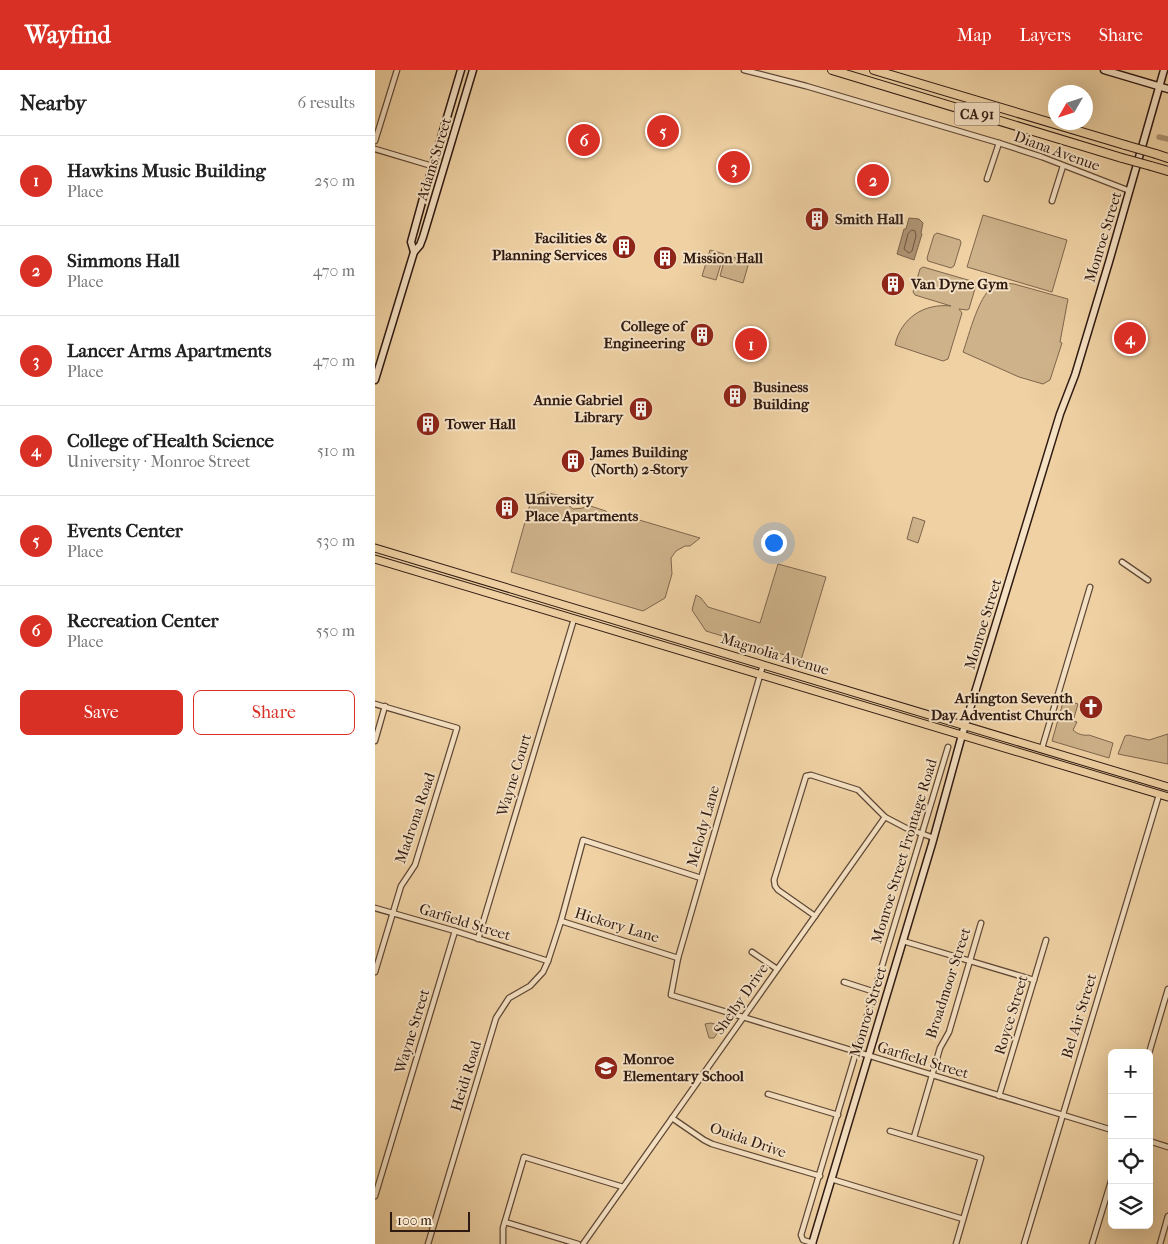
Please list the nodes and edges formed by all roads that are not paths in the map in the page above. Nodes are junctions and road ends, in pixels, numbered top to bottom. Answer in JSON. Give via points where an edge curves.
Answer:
{"nodes":[{"id":1,"x":397,"y":70,"type":"edge"},
{"id":2,"x":461,"y":70,"type":"edge"},
{"id":3,"x":473,"y":70,"type":"edge"},
{"id":4,"x":744,"y":70,"type":"edge"},
{"id":5,"x":832,"y":70,"type":"edge"},
{"id":6,"x":874,"y":70,"type":"edge"},
{"id":7,"x":1104,"y":70,"type":"edge"},
{"id":8,"x":1164,"y":70,"type":"edge"},
{"id":9,"x":1159,"y":86,"type":"junction"},
{"id":10,"x":1168,"y":89,"type":"edge"},
{"id":11,"x":375,"y":140,"type":"edge"},
{"id":12,"x":999,"y":142,"type":"junction"},
{"id":13,"x":375,"y":149,"type":"edge"},
{"id":14,"x":1168,"y":158,"type":"edge"},
{"id":15,"x":432,"y":166,"type":"junction"},
{"id":16,"x":1063,"y":166,"type":"junction"},
{"id":17,"x":1168,"y":171,"type":"edge"},
{"id":18,"x":987,"y":179,"type":"dead end"},
{"id":19,"x":1130,"y":191,"type":"junction"},
{"id":20,"x":1052,"y":201,"type":"dead end"},
{"id":21,"x":417,"y":220,"type":"junction"},
{"id":22,"x":425,"y":230,"type":"junction"},
{"id":23,"x":414,"y":252,"type":"junction"},
{"id":24,"x":375,"y":380,"type":"edge"},
{"id":25,"x":375,"y":548,"type":"edge"},
{"id":26,"x":375,"y":559,"type":"edge"},
{"id":27,"x":1122,"y":562,"type":"dead end"},
{"id":28,"x":1148,"y":580,"type":"dead end"},
{"id":29,"x":1090,"y":587,"type":"dead end"},
{"id":30,"x":577,"y":609,"type":"junction"},
{"id":31,"x":574,"y":619,"type":"junction"},
{"id":32,"x":763,"y":664,"type":"junction"},
{"id":33,"x":760,"y":675,"type":"junction"},
{"id":34,"x":375,"y":704,"type":"edge"},
{"id":35,"x":385,"y":706,"type":"junction"},
{"id":36,"x":965,"y":726,"type":"junction"},
{"id":37,"x":963,"y":735,"type":"junction"},
{"id":38,"x":375,"y":741,"type":"edge"},
{"id":39,"x":948,"y":747,"type":"dead end"},
{"id":40,"x":1041,"y":748,"type":"junction"},
{"id":41,"x":1168,"y":787,"type":"edge"},
{"id":42,"x":1159,"y":794,"type":"junction"},
{"id":43,"x":1168,"y":797,"type":"edge"},
{"id":44,"x":885,"y":817,"type":"junction"},
{"id":45,"x":922,"y":834,"type":"junction"},
{"id":46,"x":934,"y":838,"type":"junction"},
{"id":47,"x":701,"y":878,"type":"junction"},
{"id":48,"x":375,"y":908,"type":"edge"},
{"id":49,"x":393,"y":913,"type":"junction"},
{"id":50,"x":815,"y":916,"type":"junction"},
{"id":51,"x":561,"y":921,"type":"junction"},
{"id":52,"x":981,"y":924,"type":"dead end"},
{"id":53,"x":455,"y":931,"type":"junction"},
{"id":54,"x":557,"y":934,"type":"joint"},
{"id":55,"x":478,"y":939,"type":"junction"},
{"id":56,"x":1046,"y":940,"type":"dead end"},
{"id":57,"x":903,"y":941,"type":"junction"},
{"id":58,"x":752,"y":952,"type":"dead end"},
{"id":59,"x":678,"y":958,"type":"junction"},
{"id":60,"x":970,"y":960,"type":"junction"},
{"id":61,"x":548,"y":961,"type":"junction"},
{"id":62,"x":777,"y":969,"type":"junction"},
{"id":63,"x":375,"y":972,"type":"edge"},
{"id":64,"x":1034,"y":980,"type":"junction"},
{"id":65,"x":844,"y":982,"type":"dead end"},
{"id":66,"x":1168,"y":989,"type":"edge"},
{"id":67,"x":875,"y":992,"type":"junction"},
{"id":68,"x":671,"y":995,"type":"joint"},
{"id":69,"x":743,"y":1018,"type":"junction"},
{"id":70,"x":1150,"y":1049,"type":"edge"},
{"id":71,"x":857,"y":1053,"type":"junction"},
{"id":72,"x":867,"y":1057,"type":"junction"},
{"id":73,"x":932,"y":1076,"type":"junction"},
{"id":74,"x":768,"y":1094,"type":"dead end"},
{"id":75,"x":999,"y":1096,"type":"junction"},
{"id":76,"x":838,"y":1115,"type":"junction"},
{"id":77,"x":1062,"y":1115,"type":"junction"},
{"id":78,"x":672,"y":1118,"type":"junction"},
{"id":79,"x":1108,"y":1129,"type":"edge"},
{"id":80,"x":890,"y":1131,"type":"dead end"},
{"id":81,"x":914,"y":1137,"type":"junction"},
{"id":82,"x":1153,"y":1142,"type":"edge"},
{"id":83,"x":1168,"y":1147,"type":"edge"},
{"id":84,"x":820,"y":1176,"type":"junction"},
{"id":85,"x":831,"y":1180,"type":"junction"},
{"id":86,"x":1110,"y":1184,"type":"edge"},
{"id":87,"x":623,"y":1187,"type":"junction"},
{"id":88,"x":375,"y":1196,"type":"edge"},
{"id":89,"x":1168,"y":1216,"type":"edge"},
{"id":90,"x":963,"y":1219,"type":"junction"},
{"id":91,"x":505,"y":1222,"type":"junction"},
{"id":92,"x":428,"y":1244,"type":"edge"},
{"id":93,"x":503,"y":1244,"type":"edge"},
{"id":94,"x":578,"y":1244,"type":"edge"},
{"id":95,"x":583,"y":1244,"type":"edge"},
{"id":96,"x":813,"y":1244,"type":"edge"},
{"id":97,"x":956,"y":1244,"type":"edge"},
{"id":98,"x":1024,"y":1244,"type":"edge"},
{"id":99,"x":1092,"y":1244,"type":"edge"},
{"id":100,"x":1160,"y":1244,"type":"edge"}],
"edges":[{"from":1,"to":11,"type":"street"},
{"from":2,"to":15,"type":"main road","name":"Adams Street"},
{"from":3,"to":22,"type":"main road","name":"Adams Street"},
{"from":4,"to":12,"type":"street","name":"Diana Avenue"},
{"from":5,"to":17,"type":"highway","number":"CA 91","bridge":true},
{"from":6,"to":14,"type":"highway","number":"CA 91","bridge":true},
{"from":7,"to":9,"type":"main road"},
{"from":8,"to":9,"type":"main road","name":"Monroe Street"},
{"from":9,"to":10,"type":"main road"},
{"from":9,"to":19,"type":"main road","name":"Monroe Street"},
{"from":12,"to":16,"type":"street","name":"Diana Avenue"},
{"from":12,"to":18,"type":"street"},
{"from":13,"to":15,"type":"street"},
{"from":15,"to":21,"type":"main road","name":"Adams Street"},
{"from":16,"to":19,"type":"street","name":"Diana Avenue"},
{"from":16,"to":20,"type":"street"},
{"from":19,"to":36,"type":"main road","name":"Monroe Street"},
{"from":21,"to":22,"type":"main road"},
{"from":21,"to":23,"type":"main road","name":"Adams Street","via":[[411,242]]},
{"from":22,"to":23,"type":"main road","name":"Adams Street"},
{"from":23,"to":24,"type":"main road","name":"Adams Street"},
{"from":25,"to":30,"type":"main road","name":"Magnolia Avenue"},
{"from":26,"to":31,"type":"main road","name":"Magnolia Avenue"},
{"from":27,"to":28,"type":"street"},
{"from":29,"to":40,"type":"street"},
{"from":30,"to":31,"type":"main road"},
{"from":30,"to":32,"type":"main road","name":"Magnolia Avenue"},
{"from":31,"to":33,"type":"main road","name":"Magnolia Avenue"},
{"from":31,"to":55,"type":"street","name":"Wayne Court"},
{"from":32,"to":33,"type":"street","name":"Melody Lane"},
{"from":32,"to":36,"type":"main road","name":"Magnolia Avenue"},
{"from":33,"to":37,"type":"main road","name":"Magnolia Avenue"},
{"from":33,"to":47,"type":"street","name":"Melody Lane"},
{"from":34,"to":35,"type":"street"},
{"from":35,"to":38,"type":"street"},
{"from":35,"to":49,"type":"street","name":"Madrona Road","via":[[457,728],[415,865],[401,886]]},
{"from":36,"to":37,"type":"main road","name":"Monroe Street"},
{"from":36,"to":40,"type":"main road","name":"Magnolia Avenue"},
{"from":37,"to":42,"type":"main road","name":"Magnolia Avenue"},
{"from":37,"to":46,"type":"main road","name":"Monroe Street"},
{"from":39,"to":45,"type":"street","name":"Monroe Street Frontage Road"},
{"from":40,"to":41,"type":"main road","name":"Magnolia Avenue"},
{"from":42,"to":43,"type":"main road","name":"Magnolia Avenue"},
{"from":42,"to":77,"type":"street","name":"Bel Air Street"},
{"from":44,"to":45,"type":"street"},
{"from":44,"to":50,"type":"street","name":"Shelby Drive"},
{"from":44,"to":50,"type":"street","via":[[858,790],[806,776],[774,880],[778,890]]},
{"from":45,"to":46,"type":"street"},
{"from":45,"to":67,"type":"street","name":"Monroe Street Frontage Road"},
{"from":46,"to":57,"type":"main road","name":"Monroe Street"},
{"from":47,"to":51,"type":"street","via":[[583,840]]},
{"from":47,"to":59,"type":"street","name":"Melody Lane"},
{"from":48,"to":49,"type":"street","name":"Garfield Street"},
{"from":49,"to":53,"type":"street","name":"Garfield Street"},
{"from":49,"to":63,"type":"street","name":"Madrona Road"},
{"from":50,"to":62,"type":"street","name":"Shelby Drive"},
{"from":51,"to":54,"type":"street","name":"Hickory Lane"},
{"from":51,"to":59,"type":"street","name":"Hickory Lane"},
{"from":52,"to":60,"type":"street","name":"Broadmoor Street"},
{"from":53,"to":55,"type":"street","name":"Garfield Street"},
{"from":53,"to":88,"type":"street","name":"Wayne Street"},
{"from":54,"to":61,"type":"street","name":"Heidi Road"},
{"from":55,"to":61,"type":"street","name":"Garfield Street"},
{"from":56,"to":64,"type":"street","name":"Royce Street"},
{"from":57,"to":60,"type":"street"},
{"from":57,"to":72,"type":"main road","name":"Monroe Street"},
{"from":58,"to":62,"type":"street"},
{"from":59,"to":68,"type":"street","name":"Melody Lane"},
{"from":60,"to":64,"type":"street"},
{"from":60,"to":73,"type":"street","name":"Broadmoor Street"},
{"from":61,"to":92,"type":"street","name":"Heidi Road","via":[[535,983],[509,998],[496,1018]]},
{"from":62,"to":69,"type":"street","name":"Shelby Drive"},
{"from":64,"to":75,"type":"street","name":"Royce Street"},
{"from":65,"to":67,"type":"street"},
{"from":66,"to":70,"type":"street"},
{"from":67,"to":71,"type":"street","name":"Monroe Street Frontage Road"},
{"from":68,"to":69,"type":"street","name":"Garfield Street"},
{"from":69,"to":71,"type":"street","name":"Garfield Street"},
{"from":69,"to":78,"type":"street","name":"Shelby Drive"},
{"from":71,"to":72,"type":"street","name":"Garfield Street"},
{"from":71,"to":76,"type":"street","name":"Monroe Street Frontage Road"},
{"from":72,"to":73,"type":"street","name":"Garfield Street"},
{"from":72,"to":85,"type":"main road","name":"Monroe Street"},
{"from":73,"to":75,"type":"street","name":"Garfield Street"},
{"from":73,"to":81,"type":"street","name":"Broadmoor Street"},
{"from":74,"to":76,"type":"street"},
{"from":75,"to":77,"type":"street","name":"Garfield Street"},
{"from":76,"to":84,"type":"street","name":"Monroe Street Frontage Road"},
{"from":77,"to":79,"type":"street","name":"Garfield Street"},
{"from":77,"to":98,"type":"street","name":"Bel Air Street"},
{"from":78,"to":84,"type":"street","name":"Ouida Drive","via":[[713,1144]]},
{"from":78,"to":87,"type":"street","name":"Shelby Drive"},
{"from":80,"to":81,"type":"street"},
{"from":81,"to":90,"type":"street","via":[[981,1158]]},
{"from":82,"to":83,"type":"street"},
{"from":84,"to":96,"type":"street","name":"Monroe Street Frontage Road","via":[[801,1235],[803,1240]]},
{"from":85,"to":90,"type":"street"},
{"from":85,"to":96,"type":"main road","name":"Monroe Street"},
{"from":86,"to":99,"type":"street"},
{"from":87,"to":91,"type":"street","via":[[524,1156]]},
{"from":87,"to":95,"type":"street","name":"Shelby Drive"},
{"from":89,"to":100,"type":"street"},
{"from":90,"to":97,"type":"street"},
{"from":91,"to":93,"type":"street"},
{"from":91,"to":94,"type":"street"}]}
